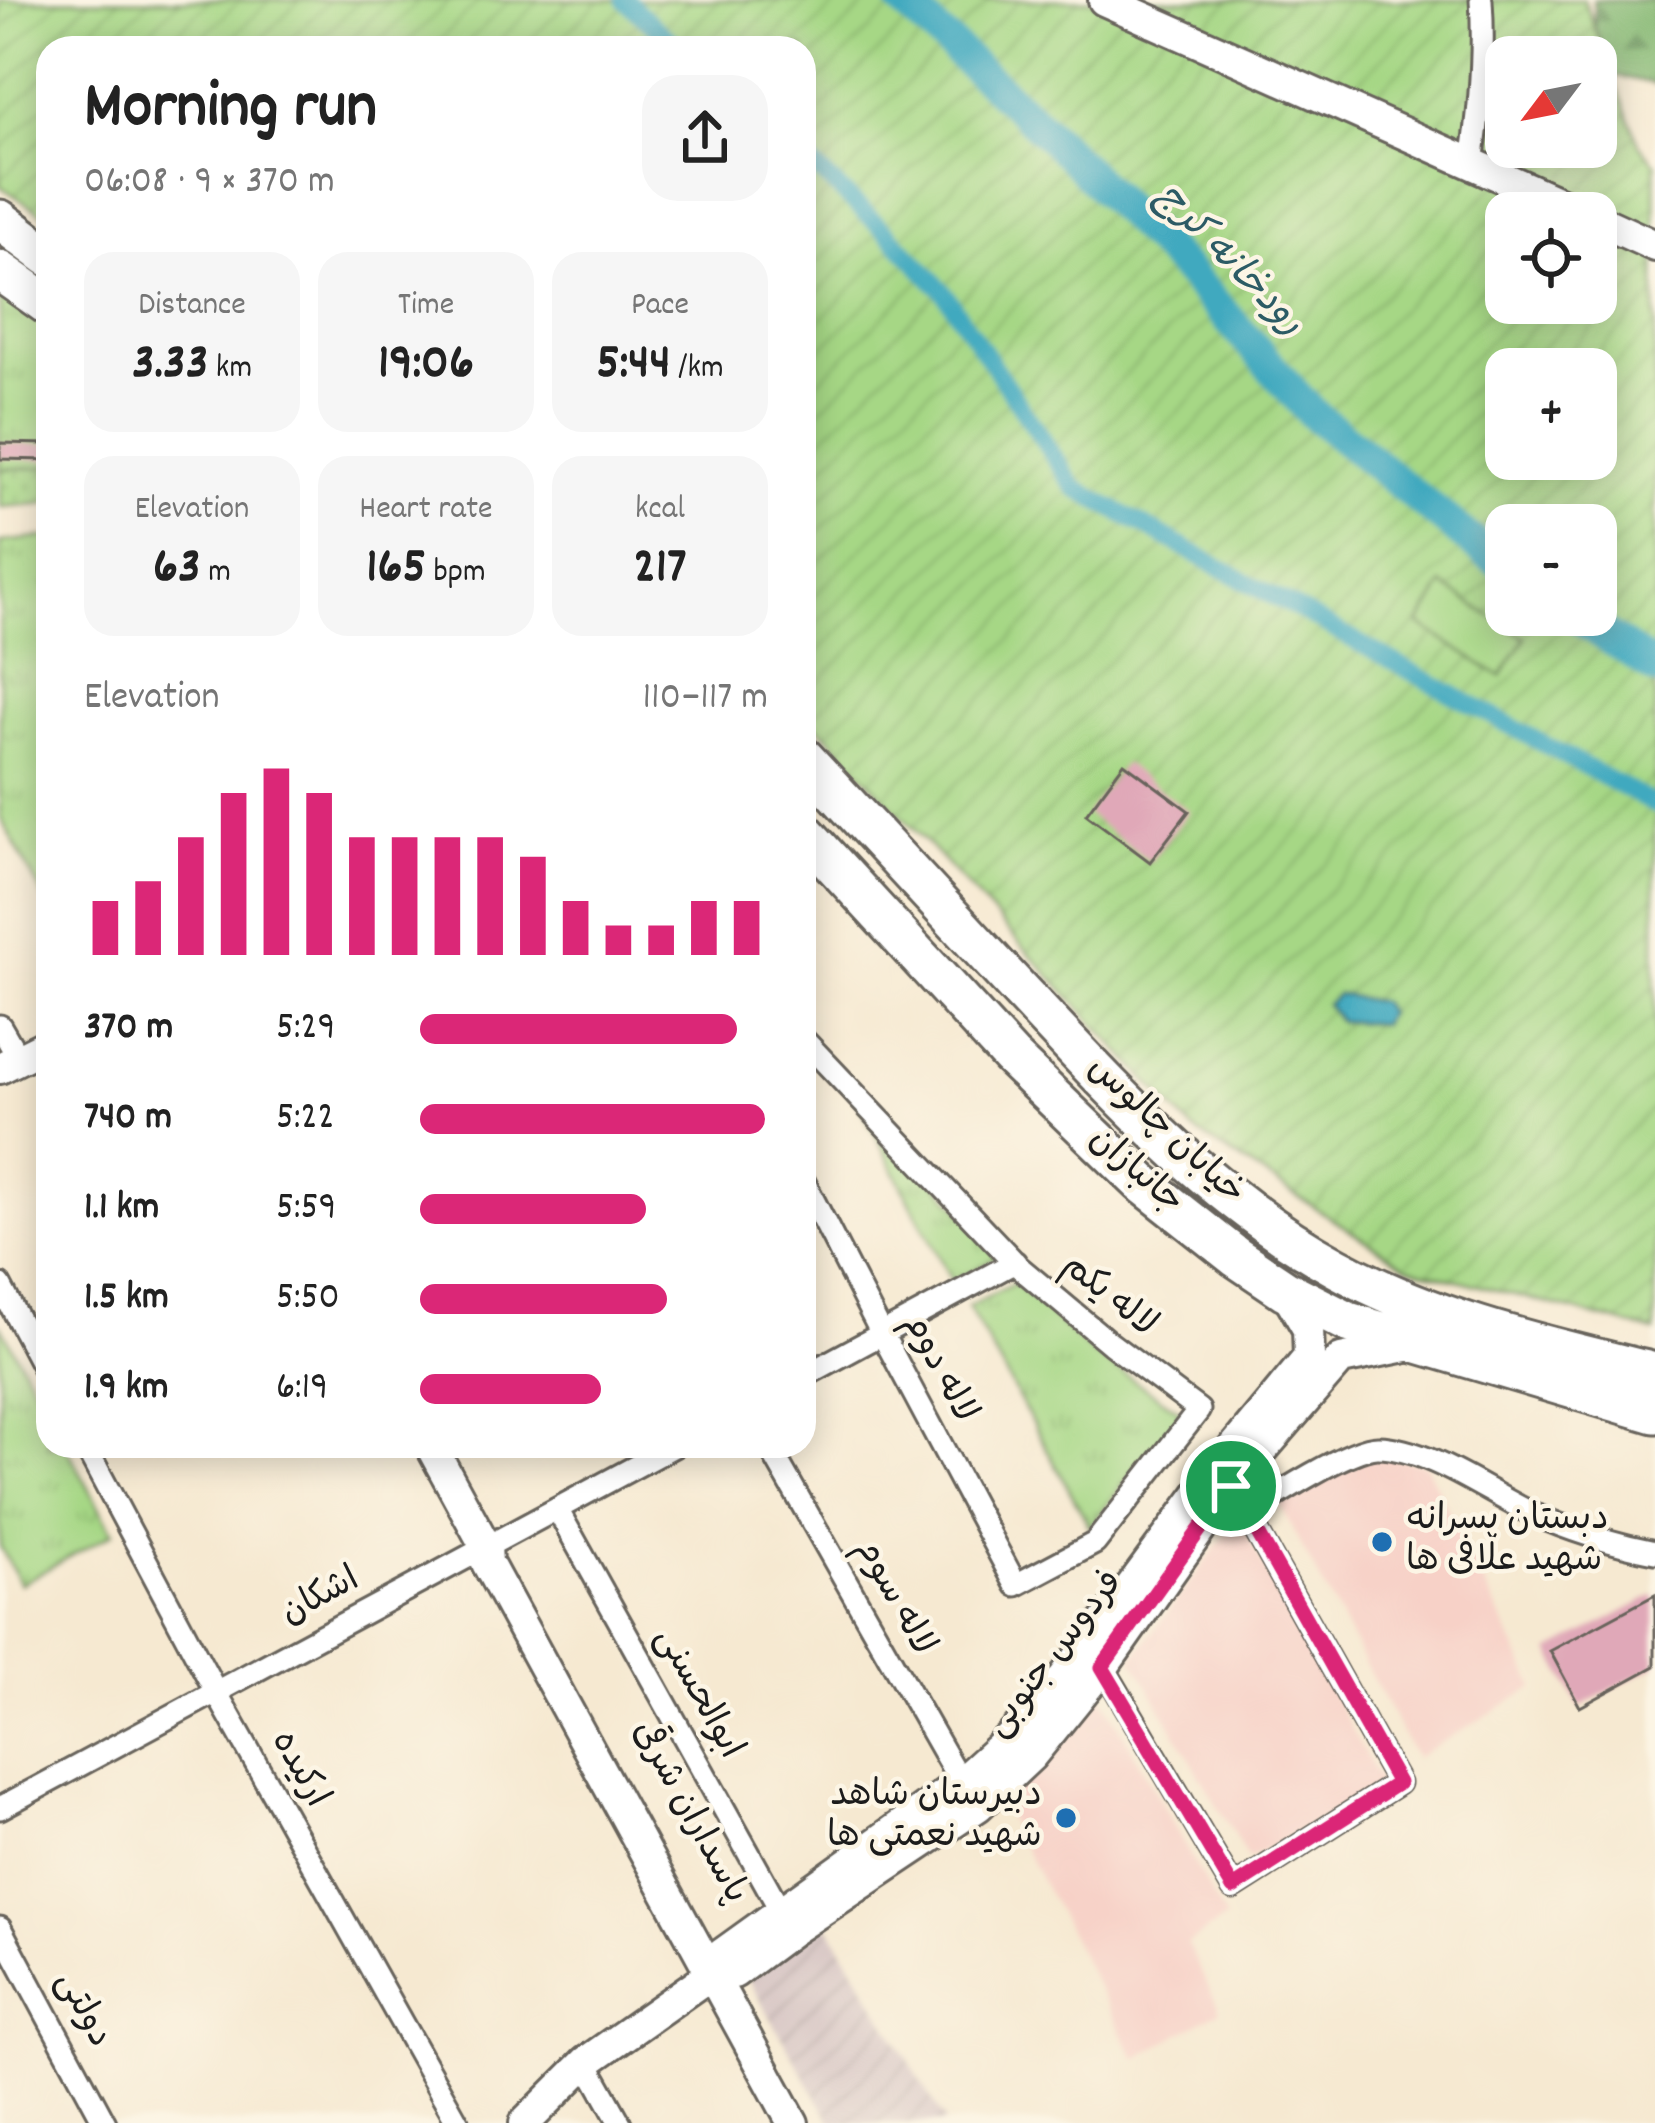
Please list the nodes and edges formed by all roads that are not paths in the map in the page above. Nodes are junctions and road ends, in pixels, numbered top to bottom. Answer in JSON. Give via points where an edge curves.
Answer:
{"nodes":[{"id":1,"x":1104,"y":0,"type":"edge"},
{"id":2,"x":1481,"y":0,"type":"edge"},
{"id":3,"x":1472,"y":163,"type":"junction"},
{"id":4,"x":1536,"y":192,"type":"edge"},
{"id":5,"x":0,"y":220,"type":"edge"},
{"id":6,"x":1617,"y":229,"type":"edge"},
{"id":7,"x":1655,"y":246,"type":"edge"},
{"id":8,"x":36,"y":247,"type":"edge"},
{"id":9,"x":0,"y":271,"type":"edge"},
{"id":10,"x":36,"y":296,"type":"edge"},
{"id":11,"x":816,"y":771,"type":"edge"},
{"id":12,"x":816,"y":845,"type":"edge"},
{"id":13,"x":1046,"y":1018,"type":"junction"},
{"id":14,"x":0,"y":1026,"type":"edge"},
{"id":15,"x":36,"y":1050,"type":"edge"},
{"id":16,"x":816,"y":1053,"type":"edge"},
{"id":17,"x":1011,"y":1057,"type":"junction"},
{"id":18,"x":9,"y":1064,"type":"edge"},
{"id":19,"x":816,"y":1205,"type":"edge"},
{"id":20,"x":1015,"y":1262,"type":"junction"},
{"id":21,"x":0,"y":1285,"type":"edge"},
{"id":22,"x":1285,"y":1290,"type":"junction"},
{"id":23,"x":882,"y":1334,"type":"junction"},
{"id":24,"x":1417,"y":1344,"type":"junction"},
{"id":25,"x":36,"y":1353,"type":"edge"},
{"id":26,"x":1638,"y":1369,"type":"edge"},
{"id":27,"x":816,"y":1370,"type":"edge"},
{"id":28,"x":1655,"y":1413,"type":"edge"},
{"id":29,"x":91,"y":1458,"type":"edge"},
{"id":30,"x":438,"y":1458,"type":"edge"},
{"id":31,"x":652,"y":1458,"type":"edge"},
{"id":32,"x":776,"y":1458,"type":"edge"},
{"id":33,"x":1231,"y":1486,"type":"junction"},
{"id":34,"x":557,"y":1509,"type":"junction"},
{"id":35,"x":1247,"y":1516,"type":"junction"},
{"id":36,"x":486,"y":1547,"type":"junction"},
{"id":37,"x":1655,"y":1552,"type":"edge"},
{"id":38,"x":1016,"y":1585,"type":"joint"},
{"id":39,"x":1102,"y":1667,"type":"junction"},
{"id":40,"x":216,"y":1692,"type":"junction"},
{"id":41,"x":969,"y":1795,"type":"junction"},
{"id":42,"x":0,"y":1808,"type":"edge"},
{"id":43,"x":786,"y":1920,"type":"junction"},
{"id":44,"x":0,"y":1928,"type":"edge"},
{"id":45,"x":722,"y":1967,"type":"junction"},
{"id":46,"x":586,"y":2062,"type":"junction"},
{"id":47,"x":105,"y":2123,"type":"edge"},
{"id":48,"x":458,"y":2123,"type":"edge"},
{"id":49,"x":525,"y":2123,"type":"edge"},
{"id":50,"x":620,"y":2123,"type":"edge"},
{"id":51,"x":793,"y":2123,"type":"edge"},
{"id":52,"x":816,"y":2123,"type":"edge"}],
"edges":[{"from":1,"to":3,"type":"street"},
{"from":2,"to":3,"type":"street"},
{"from":3,"to":4,"type":"street"},
{"from":5,"to":8,"type":"highway"},
{"from":6,"to":7,"type":"street"},
{"from":9,"to":10,"type":"highway"},
{"from":11,"to":13,"type":"highway","name":"خیابان چالوس"},
{"from":12,"to":17,"type":"highway","name":"جانبازان"},
{"from":13,"to":17,"type":"highway"},
{"from":13,"to":26,"type":"highway","name":"خیابان چالوس","via":[[1172,1148],[1262,1222],[1335,1267],[1473,1326]]},
{"from":14,"to":18,"type":"street"},
{"from":15,"to":18,"type":"street"},
{"from":16,"to":20,"type":"street","name":"لاله یکم"},
{"from":17,"to":22,"type":"highway","name":"جانبازان","via":[[1141,1182]]},
{"from":19,"to":23,"type":"street","name":"لاله دوم"},
{"from":20,"to":23,"type":"street"},
{"from":20,"to":38,"type":"street","name":"لاله یکم","via":[[1199,1410],[1095,1544]]},
{"from":21,"to":25,"type":"street"},
{"from":22,"to":24,"type":"highway","name":"جانبازان"},
{"from":22,"to":41,"type":"street","name":"فردوس جنوبی","via":[[1308,1329],[1309,1357]]},
{"from":23,"to":27,"type":"street"},
{"from":23,"to":38,"type":"street","name":"لاله دوم"},
{"from":24,"to":28,"type":"highway","name":"جانبازان"},
{"from":24,"to":33,"type":"street","name":"فردوس جنوبی","via":[[1340,1360]]},
{"from":29,"to":40,"type":"street","name":"ارکیده"},
{"from":30,"to":36,"type":"street","name":"پاسداران شرقی"},
{"from":31,"to":34,"type":"street","name":"اشکان"},
{"from":32,"to":41,"type":"street","name":"لاله سوم"},
{"from":33,"to":35,"type":"street"},
{"from":33,"to":39,"type":"street","name":"فردوس جنوبی"},
{"from":34,"to":36,"type":"street","name":"اشکان"},
{"from":34,"to":43,"type":"street","name":"ابوالحسنی"},
{"from":35,"to":37,"type":"street","via":[[1375,1446],[1424,1457],[1599,1540]]},
{"from":35,"to":39,"type":"street","via":[[1398,1783],[1233,1888]]},
{"from":36,"to":40,"type":"street","name":"اشکان"},
{"from":36,"to":45,"type":"street","name":"پاسداران شرقی","via":[[501,1558]]},
{"from":39,"to":41,"type":"street","name":"فردوس جنوبی","via":[[1030,1756]]},
{"from":40,"to":42,"type":"street","name":"اشکان"},
{"from":40,"to":48,"type":"street","name":"ارکیده"},
{"from":41,"to":43,"type":"street","name":"فردوس جنوبی"},
{"from":43,"to":45,"type":"street","name":"فردوس جنوبی"},
{"from":44,"to":47,"type":"street","name":"دولتی"},
{"from":45,"to":46,"type":"street","name":"فردوس جنوبی"},
{"from":45,"to":51,"type":"street","name":"پاسداران شرقی"},
{"from":45,"to":52,"type":"street","name":"پاسداران شرقی"},
{"from":46,"to":49,"type":"street","name":"فردوس جنوبی"},
{"from":46,"to":50,"type":"street"}]}
